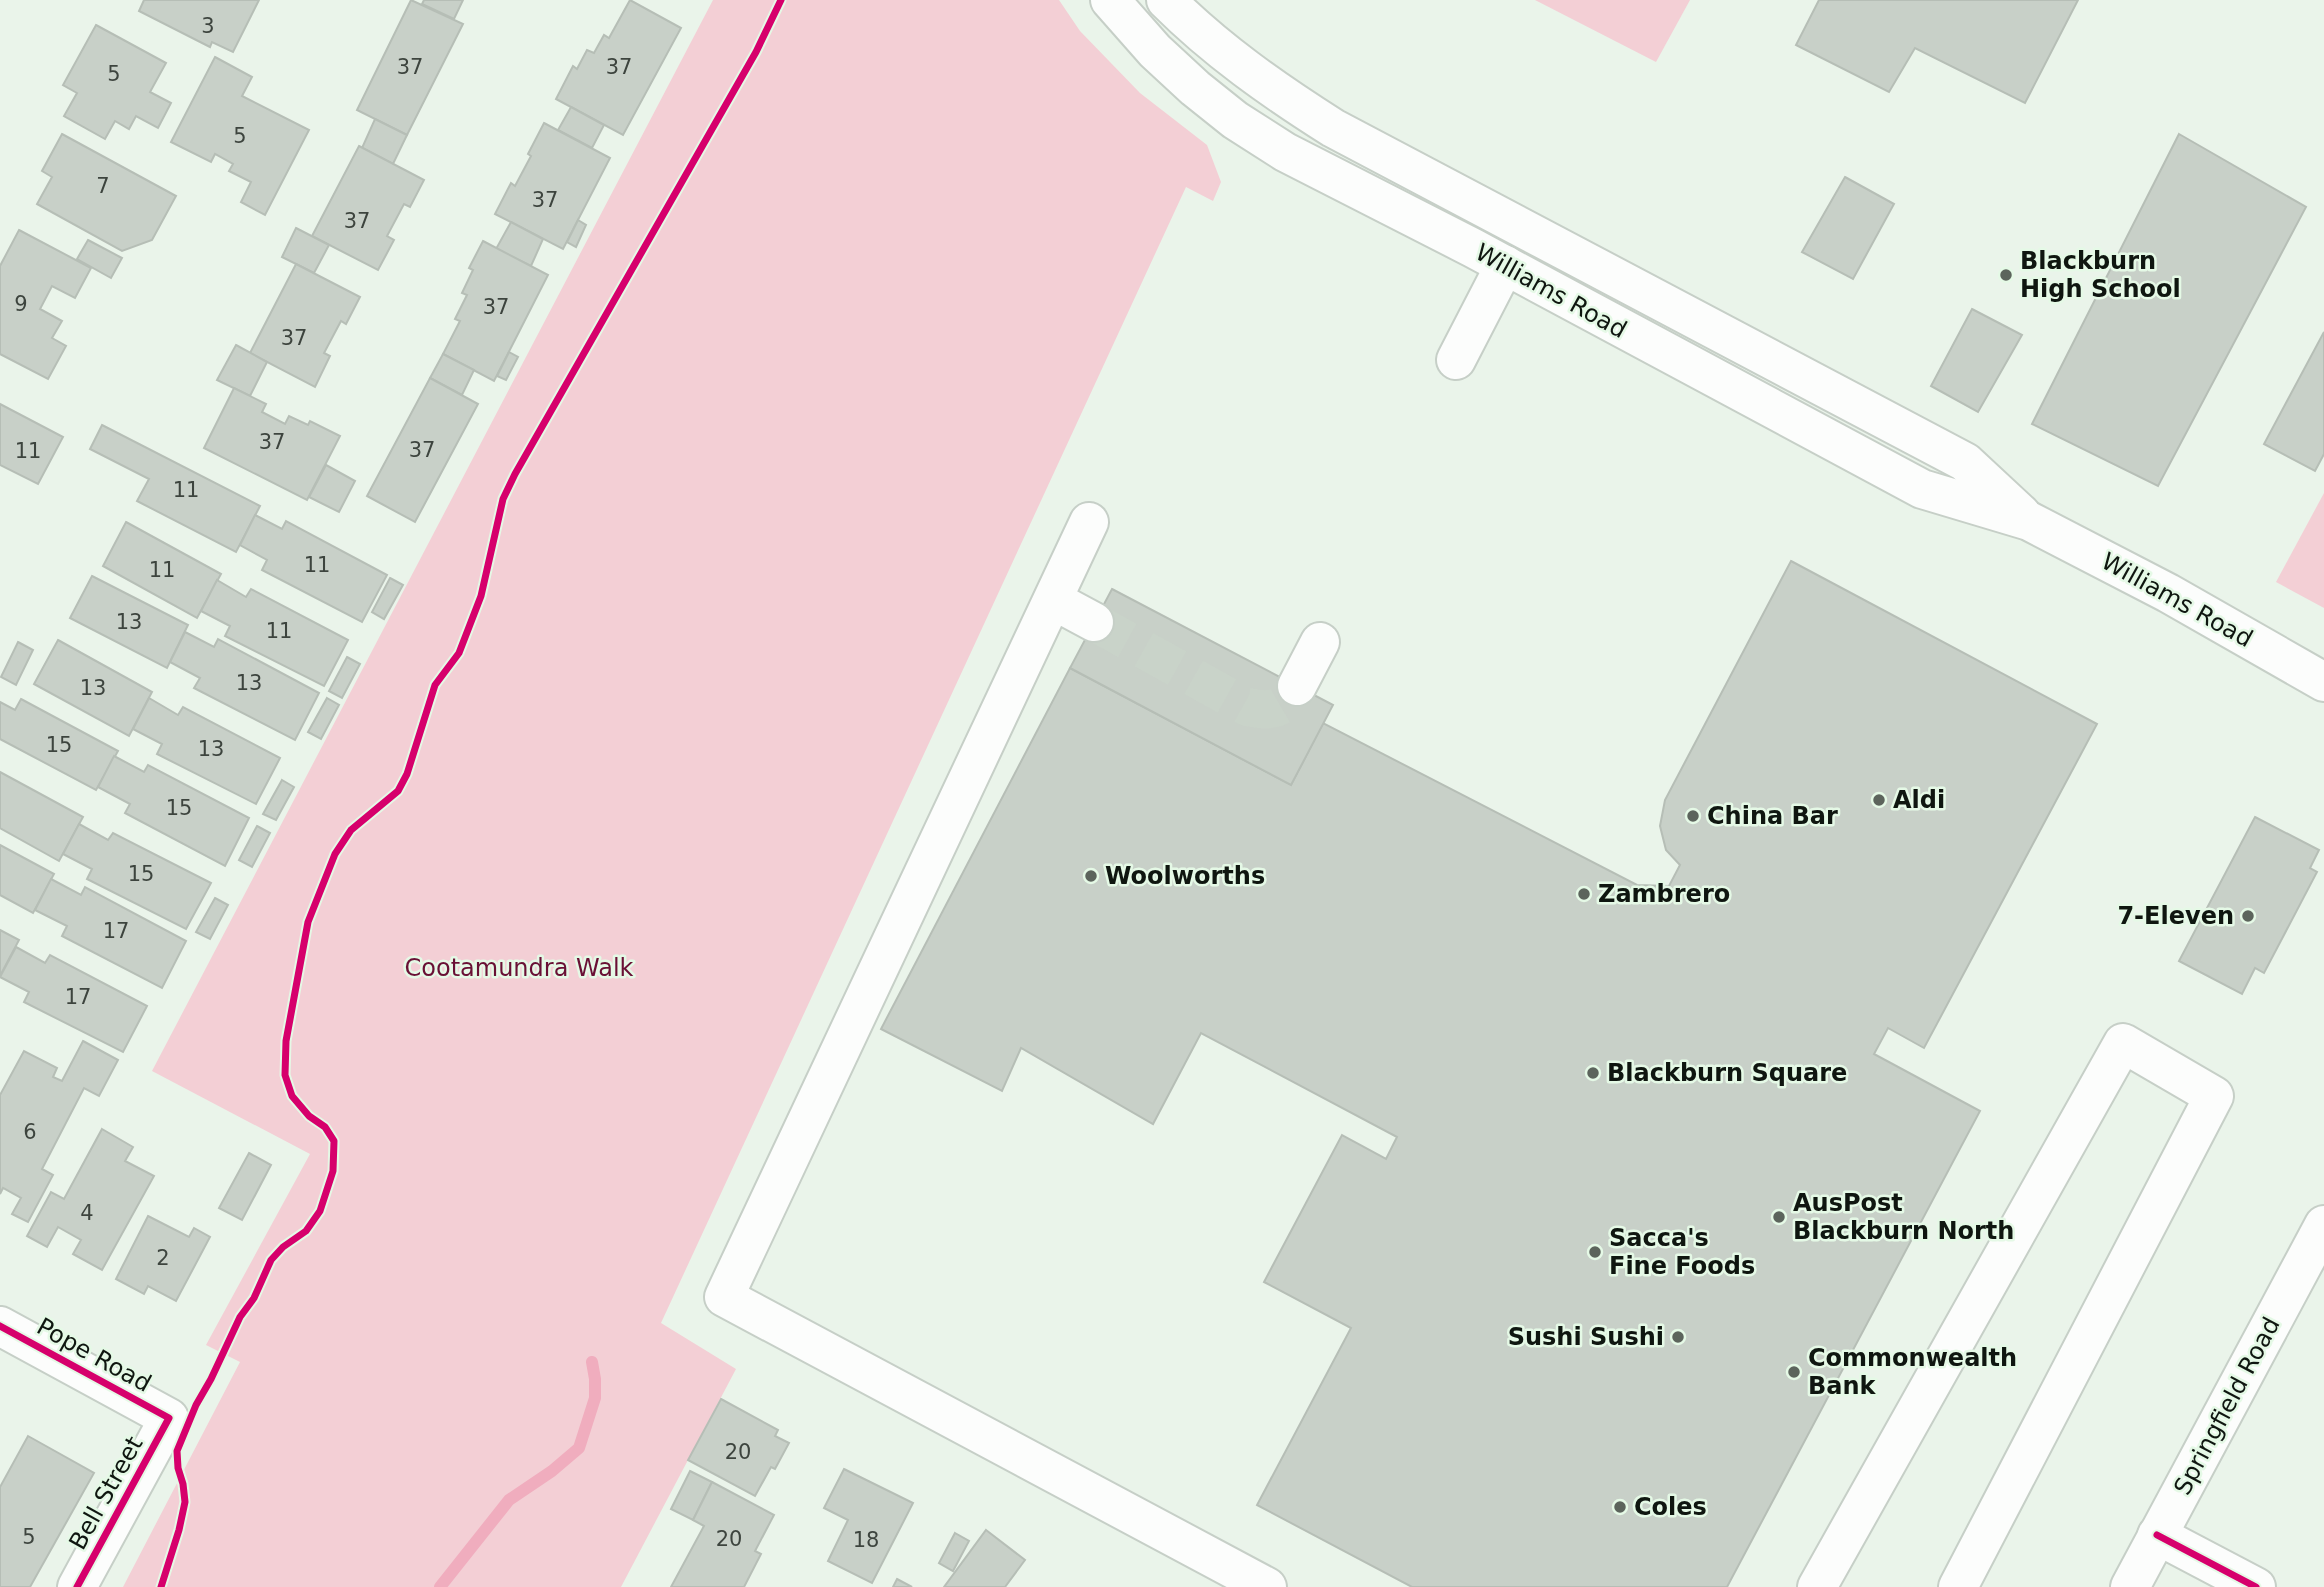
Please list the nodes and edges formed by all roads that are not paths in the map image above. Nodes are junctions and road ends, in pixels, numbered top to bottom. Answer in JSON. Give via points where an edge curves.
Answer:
{"nodes":[{"id":1,"x":1110,"y":0,"type":"edge"},
{"id":2,"x":1166,"y":0,"type":"edge"},
{"id":3,"x":1570,"y":253,"type":"junction"},
{"id":4,"x":1505,"y":265,"type":"junction"},
{"id":5,"x":1700,"y":320,"type":"junction"},
{"id":6,"x":1456,"y":360,"type":"dead end"},
{"id":7,"x":1680,"y":360,"type":"junction"},
{"id":8,"x":1851,"y":401,"type":"junction"},
{"id":9,"x":1830,"y":439,"type":"junction"},
{"id":10,"x":2029,"y":521,"type":"junction"},
{"id":11,"x":1089,"y":522,"type":"dead end"},
{"id":12,"x":1053,"y":600,"type":"junction"},
{"id":13,"x":1094,"y":622,"type":"tunnel mouth"},
{"id":14,"x":1321,"y":642,"type":"dead end"},
{"id":15,"x":2324,"y":682,"type":"edge"},
{"id":16,"x":1297,"y":686,"type":"tunnel mouth"},
{"id":17,"x":2324,"y":1224,"type":"edge"},
{"id":18,"x":0,"y":1326,"type":"edge"},
{"id":19,"x":169,"y":1418,"type":"joint"},
{"id":20,"x":2157,"y":1535,"type":"junction"},
{"id":21,"x":77,"y":1587,"type":"edge"},
{"id":22,"x":1267,"y":1587,"type":"edge"},
{"id":23,"x":1818,"y":1587,"type":"edge"},
{"id":24,"x":1958,"y":1587,"type":"edge"},
{"id":25,"x":2130,"y":1587,"type":"edge"},
{"id":26,"x":2256,"y":1587,"type":"edge"}],
"edges":[{"from":1,"to":4,"type":"main road","name":"Williams Road","via":[[1155,51],[1235,120],[1285,152]]},
{"from":2,"to":3,"type":"main road","name":"Williams Road","via":[[1240,66],[1298,107]]},
{"from":3,"to":4,"type":"main road"},
{"from":3,"to":5,"type":"main road","name":"Williams Road"},
{"from":4,"to":6,"type":"main road"},
{"from":4,"to":7,"type":"main road","name":"Williams Road"},
{"from":5,"to":7,"type":"main road"},
{"from":5,"to":8,"type":"main road","name":"Williams Road"},
{"from":7,"to":9,"type":"main road","name":"Williams Road"},
{"from":8,"to":9,"type":"main road"},
{"from":8,"to":10,"type":"main road","name":"Williams Road","via":[[1965,462]]},
{"from":9,"to":10,"type":"main road","name":"Williams Road","via":[[1922,489]]},
{"from":10,"to":15,"type":"main road","name":"Williams Road"},
{"from":11,"to":12,"type":"main road"},
{"from":12,"to":13,"type":"main road"},
{"from":12,"to":22,"type":"main road","via":[[724,1297]]},
{"from":14,"to":16,"type":"main road"},
{"from":17,"to":20,"type":"main road","name":"Springfield Road"},
{"from":18,"to":19,"type":"main road","name":"Pope Road"},
{"from":19,"to":21,"type":"main road","name":"Bell Street"},
{"from":20,"to":25,"type":"main road","name":"Springfield Road"},
{"from":20,"to":26,"type":"main road"},
{"from":23,"to":24,"type":"main road","via":[[2123,1043],[2214,1096]]}]}
